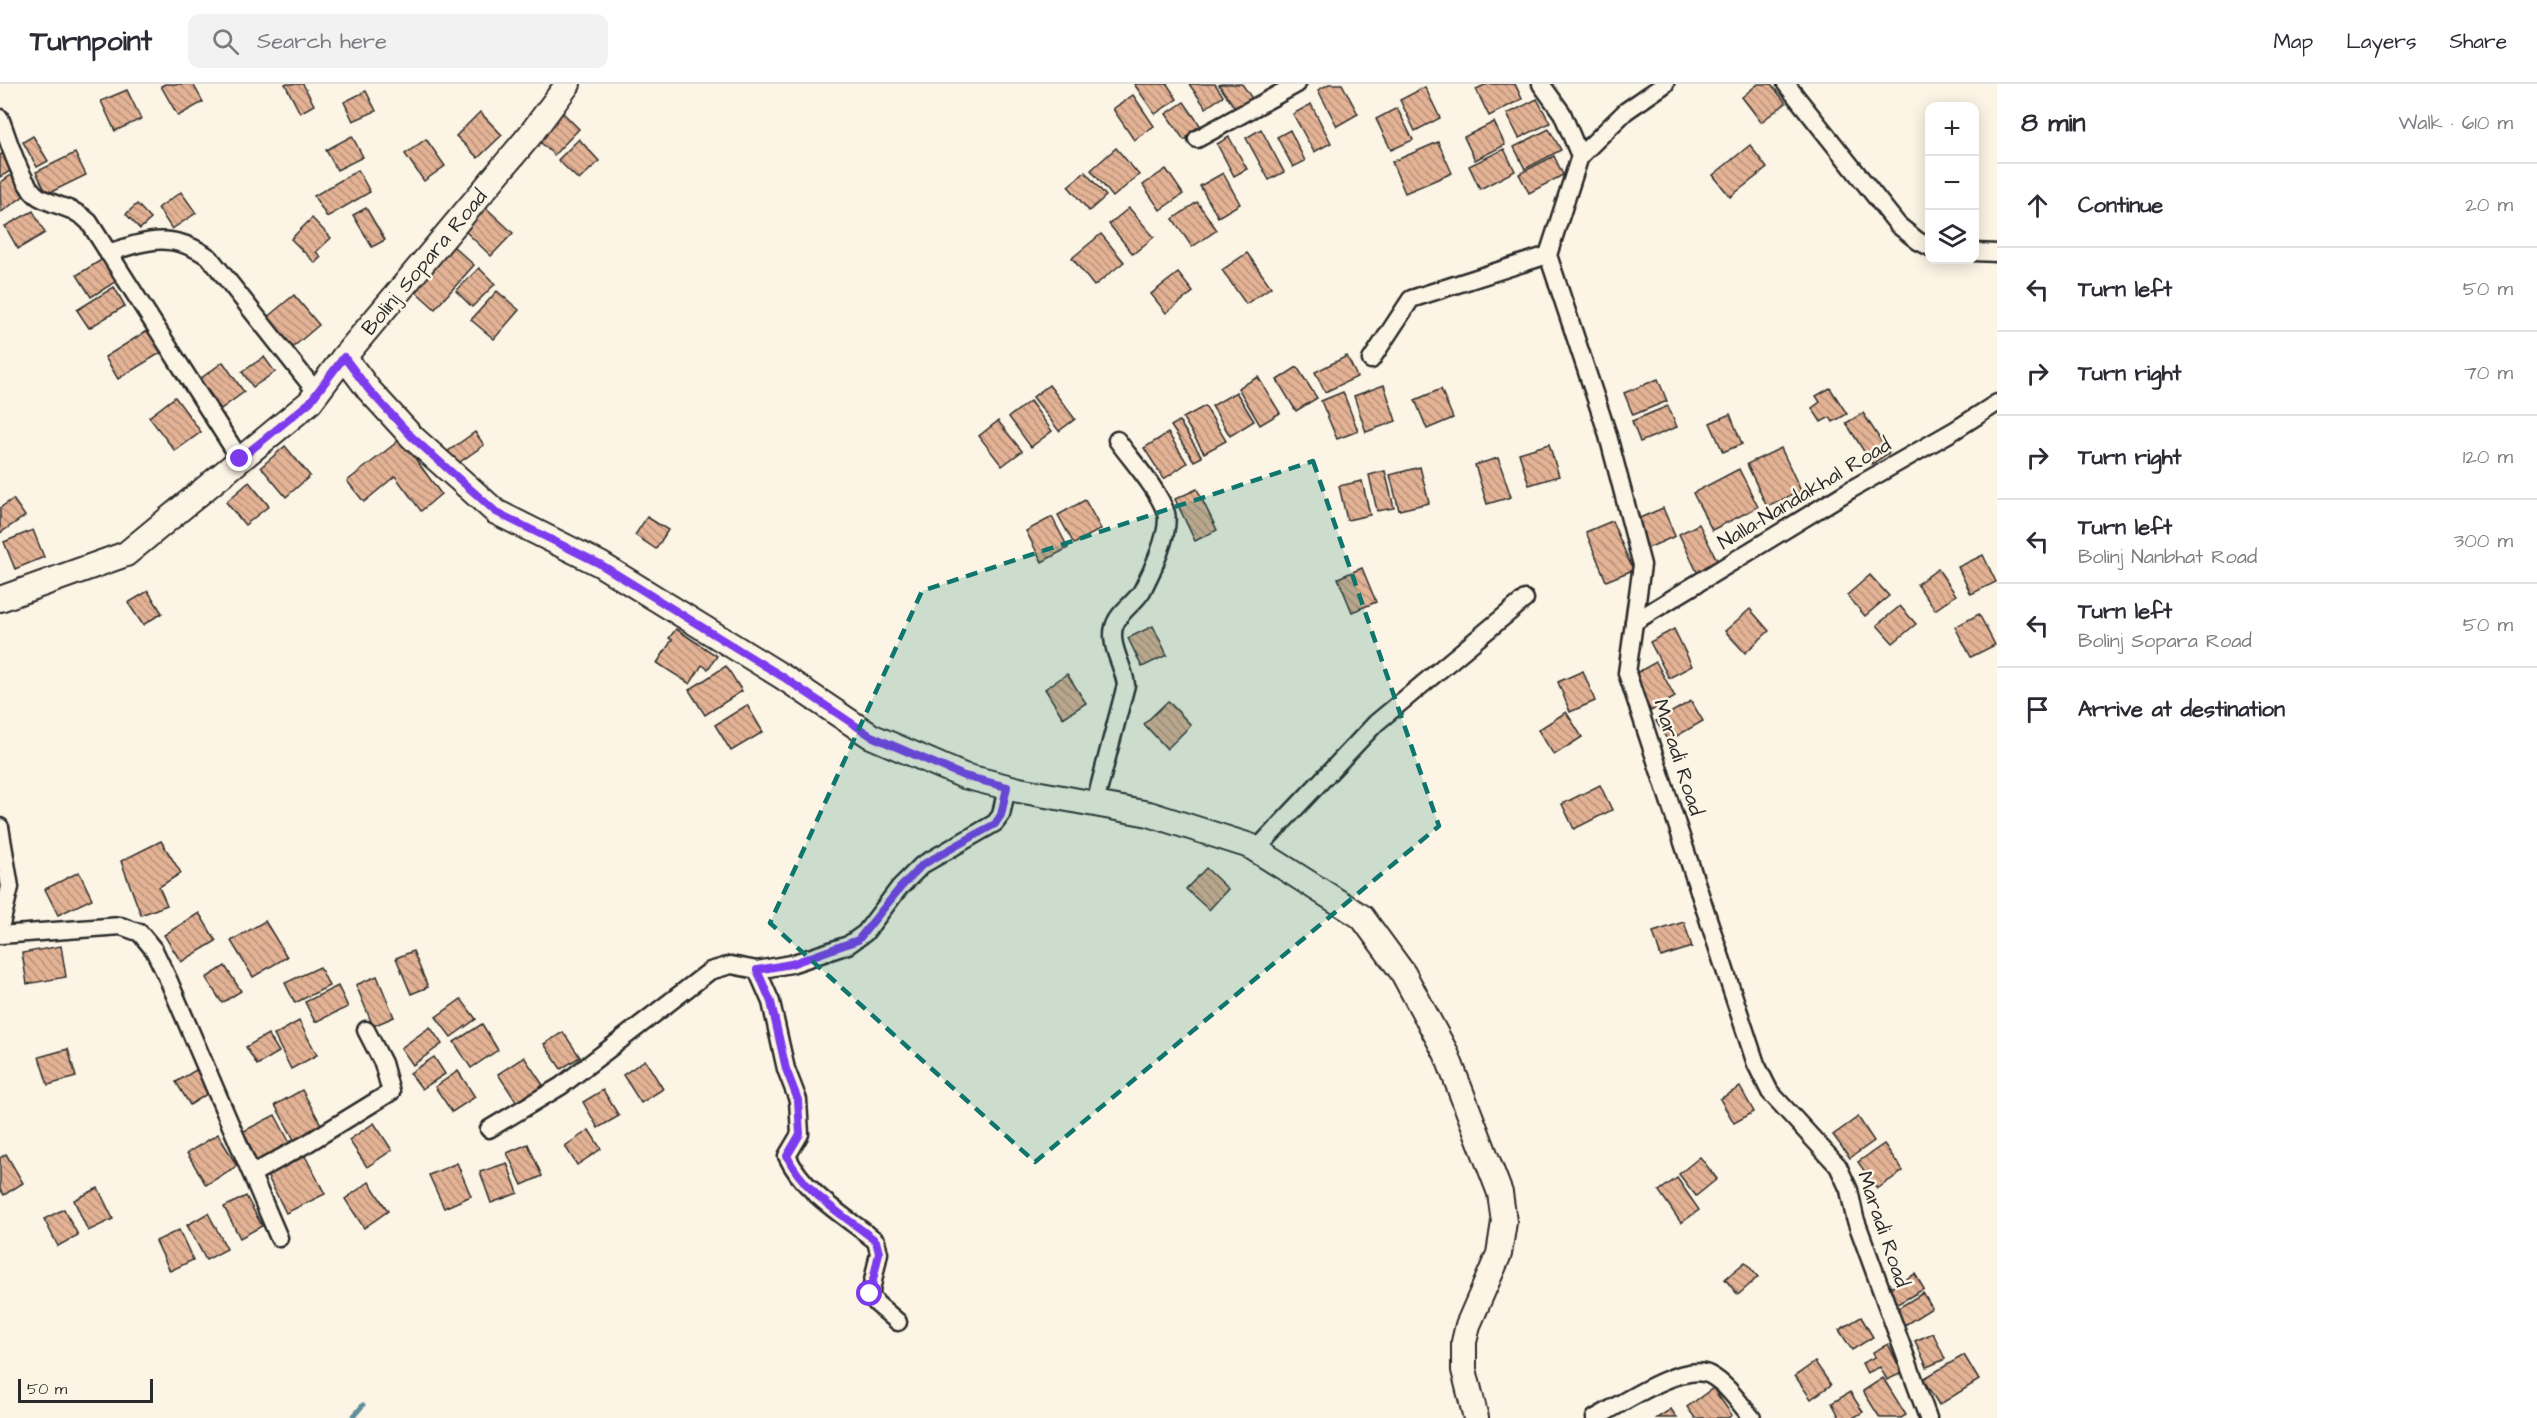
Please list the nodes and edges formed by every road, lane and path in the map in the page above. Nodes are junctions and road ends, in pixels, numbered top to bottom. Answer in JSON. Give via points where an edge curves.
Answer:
{"nodes":[{"id":1,"x":568,"y":84,"type":"edge"},
{"id":2,"x":1298,"y":84,"type":"edge"},
{"id":3,"x":1541,"y":84,"type":"edge"},
{"id":4,"x":1665,"y":84,"type":"edge"},
{"id":5,"x":1786,"y":84,"type":"edge"},
{"id":6,"x":0,"y":118,"type":"edge"},
{"id":7,"x":1197,"y":139,"type":"dead end"},
{"id":8,"x":1580,"y":156,"type":"junction"},
{"id":9,"x":1925,"y":245,"type":"edge"},
{"id":10,"x":1979,"y":252,"type":"edge"},
{"id":11,"x":108,"y":253,"type":"junction"},
{"id":12,"x":1997,"y":253,"type":"edge"},
{"id":13,"x":1548,"y":255,"type":"junction"},
{"id":14,"x":344,"y":357,"type":"junction"},
{"id":15,"x":1371,"y":360,"type":"dead end"},
{"id":16,"x":316,"y":393,"type":"junction"},
{"id":17,"x":1997,"y":403,"type":"edge"},
{"id":18,"x":1117,"y":441,"type":"dead end"},
{"id":19,"x":240,"y":459,"type":"junction"},
{"id":20,"x":0,"y":599,"type":"edge"},
{"id":21,"x":1525,"y":599,"type":"dead end"},
{"id":22,"x":1634,"y":622,"type":"junction"},
{"id":23,"x":1007,"y":787,"type":"junction"},
{"id":24,"x":1095,"y":803,"type":"junction"},
{"id":25,"x":0,"y":827,"type":"edge"},
{"id":26,"x":1256,"y":850,"type":"junction"},
{"id":27,"x":0,"y":928,"type":"edge"},
{"id":28,"x":0,"y":935,"type":"edge"},
{"id":29,"x":757,"y":970,"type":"junction"},
{"id":30,"x":366,"y":1030,"type":"dead end"},
{"id":31,"x":489,"y":1129,"type":"dead end"},
{"id":32,"x":252,"y":1174,"type":"junction"},
{"id":33,"x":279,"y":1238,"type":"dead end"},
{"id":34,"x":898,"y":1322,"type":"dead end"},
{"id":35,"x":1476,"y":1418,"type":"edge"},
{"id":36,"x":1595,"y":1418,"type":"edge"},
{"id":37,"x":1752,"y":1418,"type":"edge"},
{"id":38,"x":1928,"y":1418,"type":"edge"}],
"edges":[{"from":1,"to":14,"type":"street","name":"Bolinj Sopara Road"},
{"from":2,"to":7,"type":"street"},
{"from":3,"to":8,"type":"street","via":[[1562,113]]},
{"from":4,"to":8,"type":"street","via":[[1626,111]]},
{"from":5,"to":9,"type":"street","via":[[1898,225]]},
{"from":6,"to":11,"type":"street","via":[[31,191],[80,213]]},
{"from":8,"to":13,"type":"street"},
{"from":10,"to":12,"type":"street"},
{"from":11,"to":16,"type":"street","via":[[148,240],[186,243],[198,249],[210,258]]},
{"from":11,"to":19,"type":"street"},
{"from":13,"to":15,"type":"street","via":[[1411,299]]},
{"from":13,"to":22,"type":"street","name":"Maradi Road","via":[[1608,432],[1642,565]]},
{"from":14,"to":16,"type":"street","name":"Bolinj Sopara Road"},
{"from":14,"to":23,"type":"street","via":[[412,437],[496,512],[600,564],[871,736],[964,776]]},
{"from":16,"to":19,"type":"street","name":"Bolinj Sopara Road"},
{"from":17,"to":22,"type":"street","name":"Nalla-Nandakhal Road"},
{"from":18,"to":24,"type":"street","via":[[1159,500],[1166,514],[1166,532],[1142,591],[1114,627],[1113,639],[1126,685]]},
{"from":19,"to":20,"type":"street","name":"Bolinj Sopara Road","via":[[126,554]]},
{"from":21,"to":26,"type":"street","via":[[1376,723]]},
{"from":22,"to":38,"type":"street","name":"Maradi Road","via":[[1628,673],[1756,1064],[1770,1092],[1838,1166]]},
{"from":23,"to":24,"type":"street"},
{"from":23,"to":29,"type":"street","via":[[995,824],[922,865],[858,940],[791,964]]},
{"from":24,"to":26,"type":"street","via":[[1195,827]]},
{"from":25,"to":27,"type":"street","via":[[10,887]]},
{"from":26,"to":35,"type":"street","via":[[1362,917],[1403,973],[1446,1053],[1486,1154],[1500,1193],[1504,1222],[1499,1254],[1467,1325],[1464,1342],[1464,1370]]},
{"from":28,"to":32,"type":"street","via":[[121,926],[140,933],[154,950],[168,979]]},
{"from":29,"to":31,"type":"street","via":[[731,965],[710,971],[561,1086]]},
{"from":29,"to":34,"type":"street","via":[[771,1002],[786,1069],[798,1100],[800,1134],[787,1156],[806,1185],[876,1241],[879,1253],[870,1294]]},
{"from":30,"to":32,"type":"street","via":[[392,1092]]},
{"from":32,"to":33,"type":"street"},
{"from":36,"to":37,"type":"street","via":[[1690,1371],[1709,1374]]}]}
